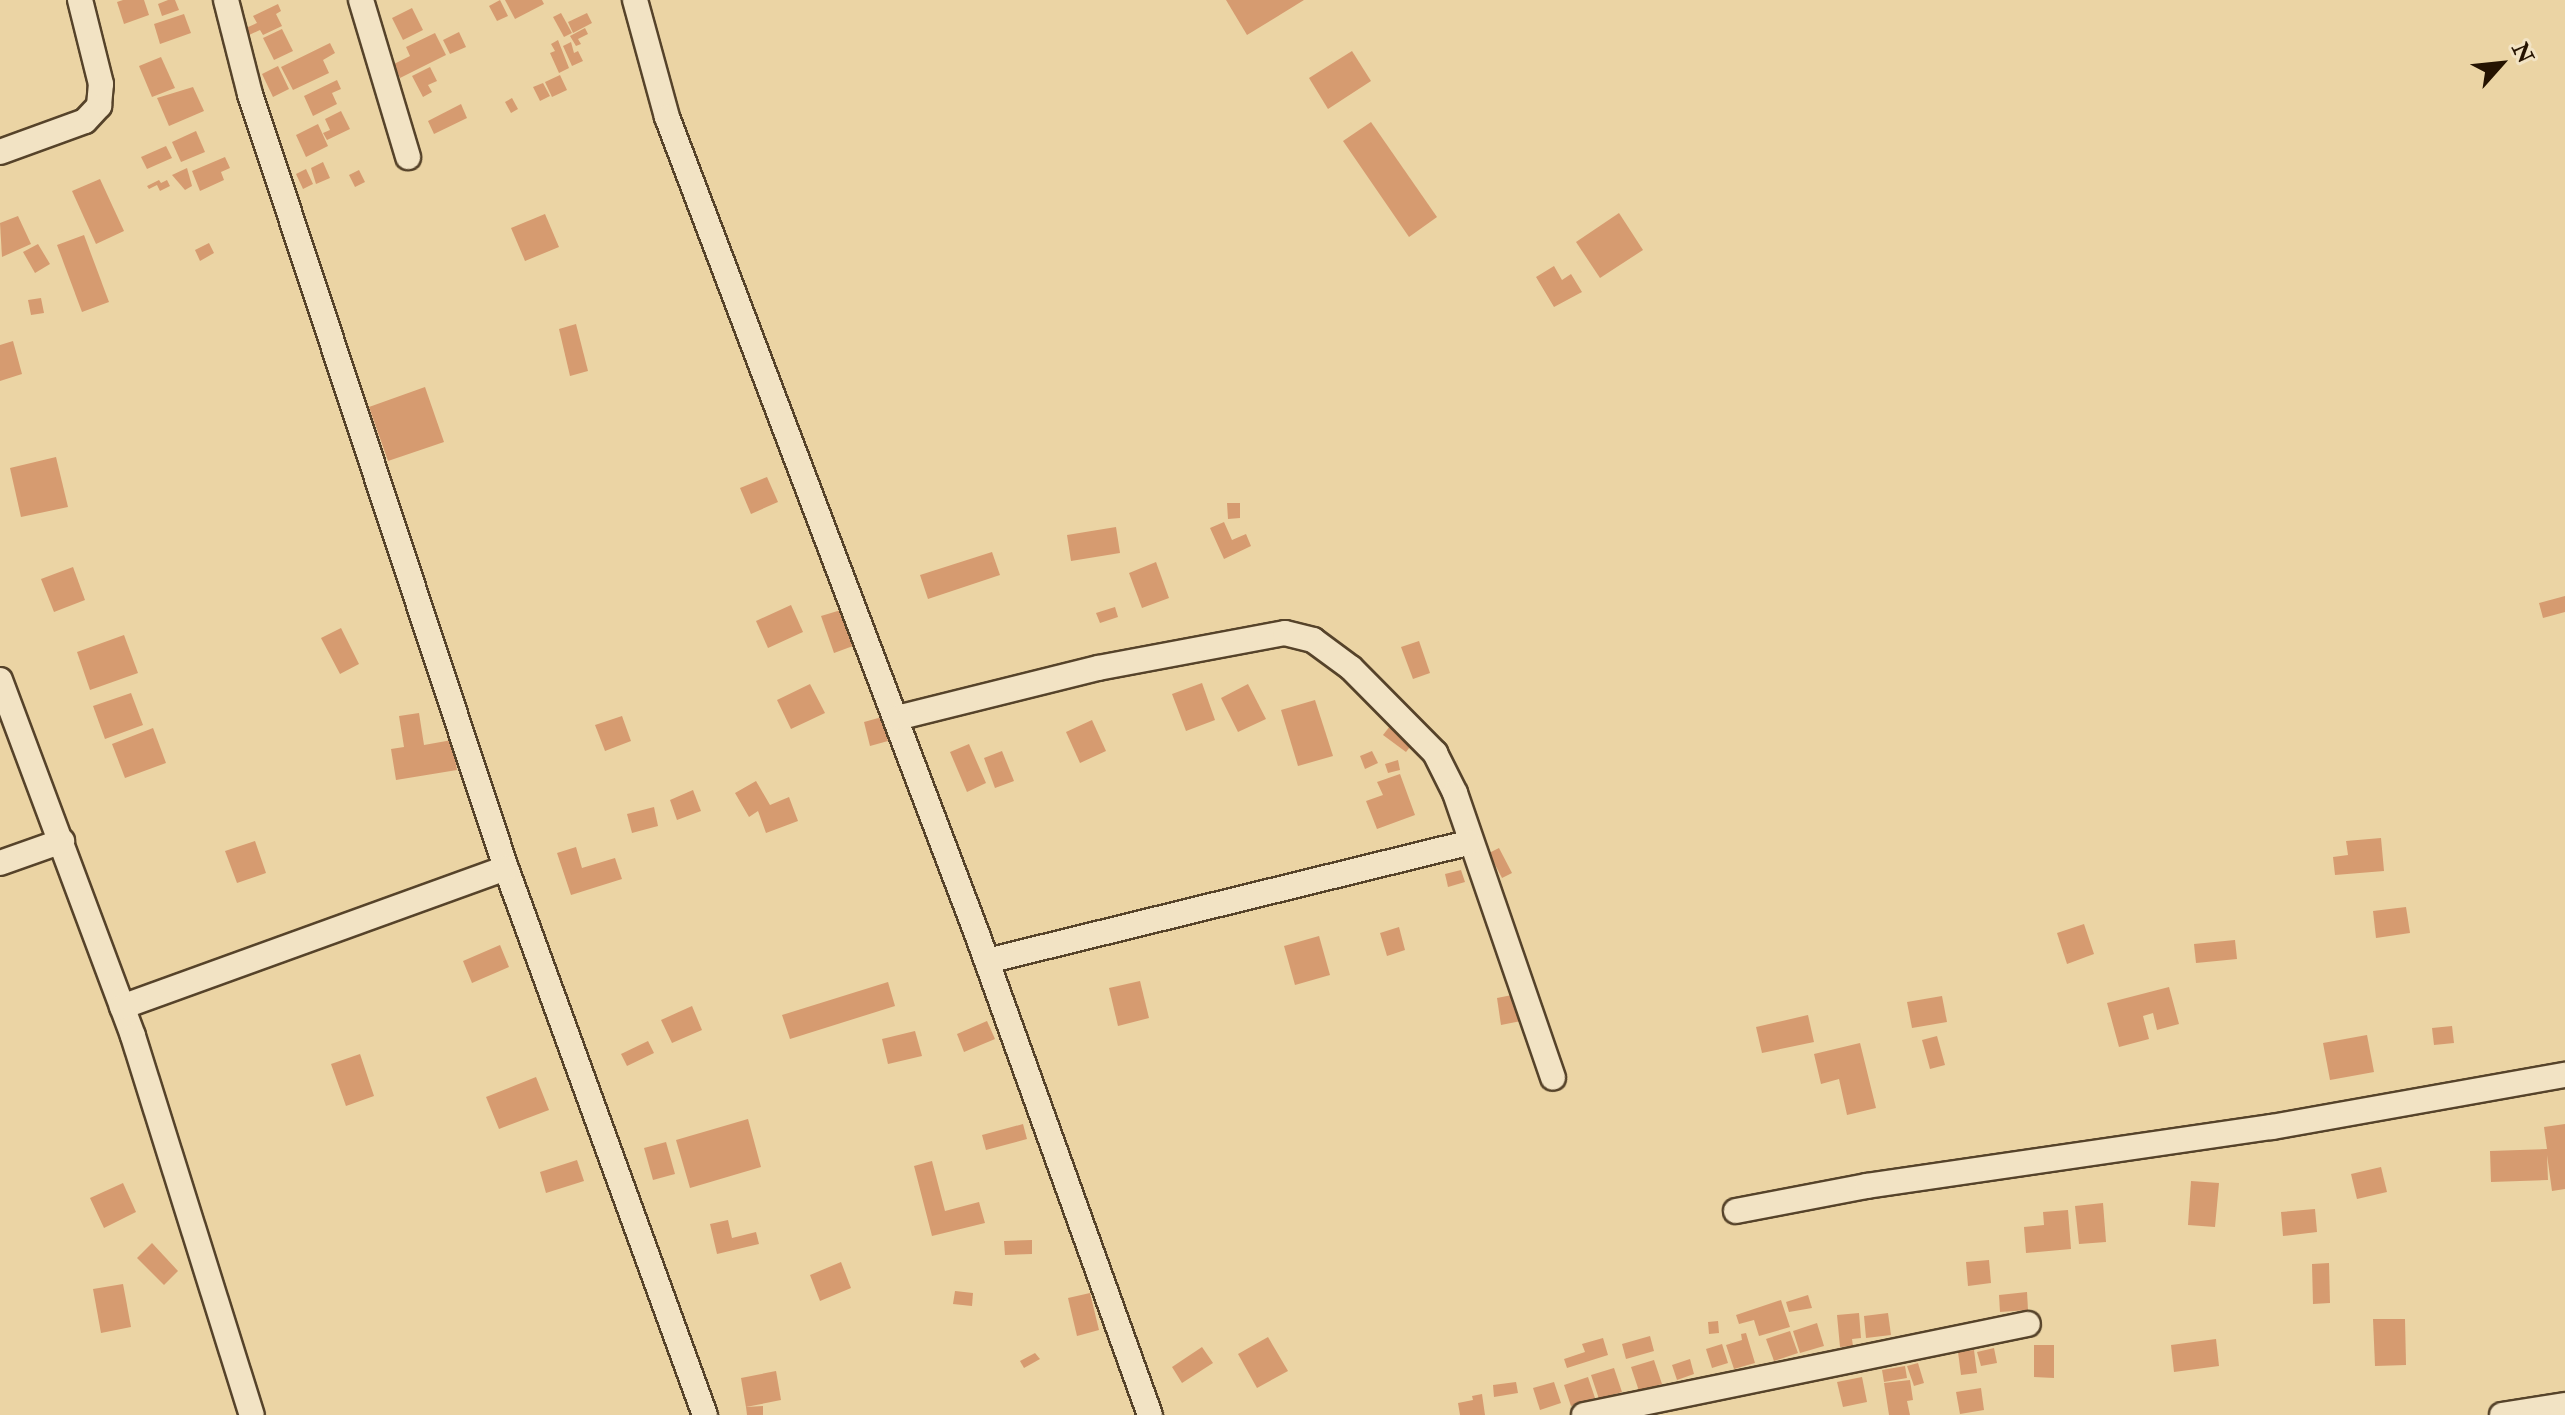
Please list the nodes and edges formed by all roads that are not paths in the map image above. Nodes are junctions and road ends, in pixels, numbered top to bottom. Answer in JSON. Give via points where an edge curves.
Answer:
{"nodes":[{"id":1,"x":80,"y":0,"type":"edge"},
{"id":2,"x":226,"y":0,"type":"edge"},
{"id":3,"x":361,"y":0,"type":"edge"},
{"id":4,"x":635,"y":0,"type":"edge"},
{"id":5,"x":0,"y":152,"type":"edge"},
{"id":6,"x":408,"y":157,"type":"dead end"},
{"id":7,"x":0,"y":680,"type":"edge"},
{"id":8,"x":897,"y":718,"type":"junction"},
{"id":9,"x":62,"y":841,"type":"junction"},
{"id":10,"x":1469,"y":843,"type":"junction"},
{"id":11,"x":0,"y":863,"type":"edge"},
{"id":12,"x":506,"y":868,"type":"junction"},
{"id":13,"x":987,"y":961,"type":"junction"},
{"id":14,"x":122,"y":1007,"type":"junction"},
{"id":15,"x":2565,"y":1075,"type":"edge"},
{"id":16,"x":1553,"y":1078,"type":"dead end"},
{"id":17,"x":1736,"y":1211,"type":"dead end"},
{"id":18,"x":2028,"y":1324,"type":"dead end"},
{"id":19,"x":2565,"y":1405,"type":"edge"},
{"id":20,"x":1628,"y":1410,"type":"edge"},
{"id":21,"x":252,"y":1415,"type":"edge"},
{"id":22,"x":705,"y":1415,"type":"edge"},
{"id":23,"x":1150,"y":1415,"type":"edge"},
{"id":24,"x":1584,"y":1415,"type":"edge"},
{"id":25,"x":2502,"y":1415,"type":"edge"}],
"edges":[{"from":1,"to":5,"type":"street","via":[[101,84],[99,106],[85,121]]},
{"from":2,"to":12,"type":"street","via":[[250,94]]},
{"from":3,"to":6,"type":"street"},
{"from":4,"to":8,"type":"street","via":[[667,117]]},
{"from":7,"to":9,"type":"street"},
{"from":8,"to":10,"type":"street","via":[[1098,668],[1285,633],[1313,640],[1351,668],[1435,753],[1455,793]]},
{"from":8,"to":13,"type":"street"},
{"from":9,"to":11,"type":"street"},
{"from":9,"to":14,"type":"street"},
{"from":10,"to":13,"type":"street"},
{"from":10,"to":16,"type":"street"},
{"from":12,"to":14,"type":"street"},
{"from":12,"to":22,"type":"street"},
{"from":13,"to":23,"type":"street"},
{"from":14,"to":21,"type":"street"},
{"from":15,"to":17,"type":"street"},
{"from":18,"to":20,"type":"street"},
{"from":19,"to":25,"type":"street"},
{"from":20,"to":24,"type":"street"}]}
